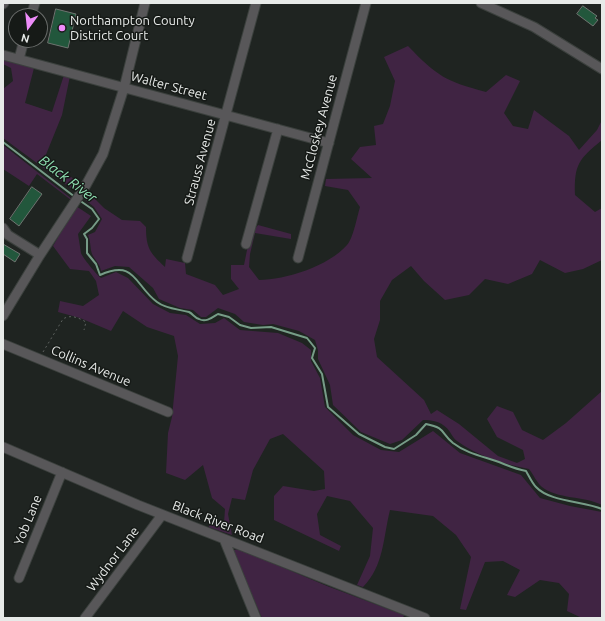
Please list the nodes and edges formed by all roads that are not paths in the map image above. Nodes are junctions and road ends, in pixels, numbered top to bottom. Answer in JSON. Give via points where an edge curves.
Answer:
{"nodes":[{"id":1,"x":145,"y":3,"type":"edge"},
{"id":2,"x":256,"y":3,"type":"edge"},
{"id":3,"x":366,"y":3,"type":"edge"},
{"id":4,"x":481,"y":3,"type":"edge"},
{"id":5,"x":21,"y":48,"type":"edge"},
{"id":6,"x":3,"y":55,"type":"edge"},
{"id":7,"x":18,"y":59,"type":"junction"},
{"id":8,"x":602,"y":69,"type":"edge"},
{"id":9,"x":124,"y":88,"type":"junction"},
{"id":10,"x":226,"y":115,"type":"junction"},
{"id":11,"x":278,"y":129,"type":"junction"},
{"id":12,"x":329,"y":143,"type":"junction"},
{"id":13,"x":3,"y":228,"type":"edge"},
{"id":14,"x":246,"y":244,"type":"dead end"},
{"id":15,"x":40,"y":255,"type":"junction"},
{"id":16,"x":187,"y":258,"type":"dead end"},
{"id":17,"x":298,"y":258,"type":"dead end"},
{"id":18,"x":3,"y":316,"type":"edge"},
{"id":19,"x":3,"y":344,"type":"edge"},
{"id":20,"x":168,"y":412,"type":"dead end"},
{"id":21,"x":3,"y":447,"type":"edge"},
{"id":22,"x":62,"y":472,"type":"junction"},
{"id":23,"x":162,"y":515,"type":"junction"},
{"id":24,"x":224,"y":539,"type":"junction"},
{"id":25,"x":19,"y":578,"type":"dead end"},
{"id":26,"x":87,"y":617,"type":"edge"},
{"id":27,"x":256,"y":618,"type":"edge"},
{"id":28,"x":425,"y":618,"type":"edge"}],
"edges":[{"from":1,"to":9,"type":"street"},
{"from":2,"to":10,"type":"street","name":"Strauss Avenue"},
{"from":3,"to":12,"type":"street","name":"McCloskey Avenue"},
{"from":4,"to":8,"type":"street","via":[[534,27]]},
{"from":5,"to":7,"type":"street"},
{"from":6,"to":7,"type":"street","name":"Walter Street"},
{"from":7,"to":9,"type":"street","name":"Walter Street"},
{"from":9,"to":10,"type":"street","name":"Walter Street"},
{"from":9,"to":15,"type":"street","via":[[103,154]]},
{"from":10,"to":11,"type":"street","name":"Walter Street"},
{"from":10,"to":16,"type":"street","name":"Strauss Avenue"},
{"from":11,"to":12,"type":"street","name":"Walter Street"},
{"from":11,"to":14,"type":"street"},
{"from":12,"to":17,"type":"street","name":"McCloskey Avenue"},
{"from":13,"to":15,"type":"street","via":[[8,235]]},
{"from":15,"to":18,"type":"street"},
{"from":19,"to":20,"type":"street","name":"Collins Avenue"},
{"from":21,"to":22,"type":"street","name":"Black River Road"},
{"from":22,"to":23,"type":"street","name":"Black River Road"},
{"from":22,"to":25,"type":"street","name":"Yob Lane"},
{"from":23,"to":24,"type":"street","name":"Black River Road"},
{"from":23,"to":26,"type":"street","name":"Wydnor Lane"},
{"from":24,"to":27,"type":"street"},
{"from":24,"to":28,"type":"street","name":"Black River Road"}]}
